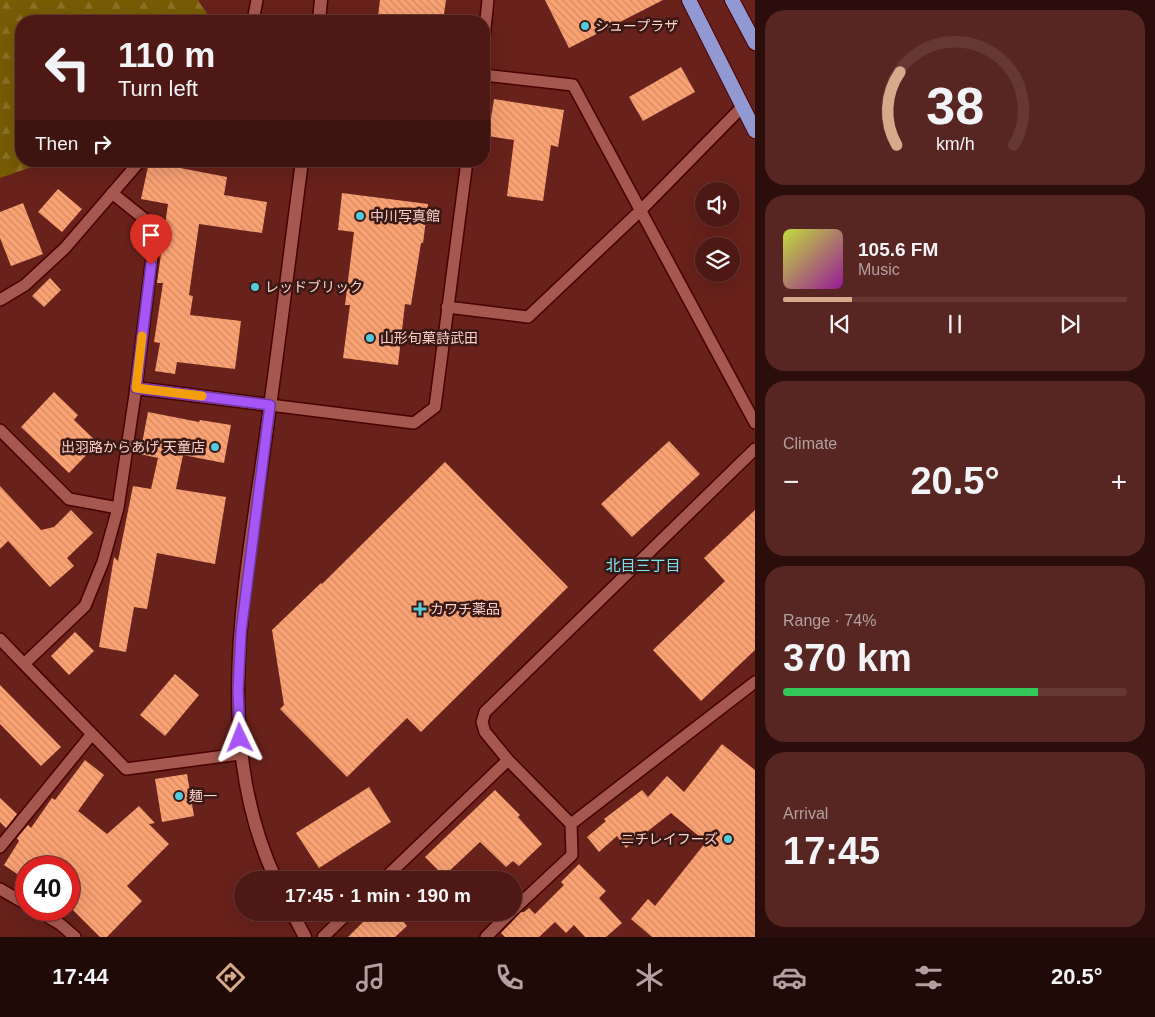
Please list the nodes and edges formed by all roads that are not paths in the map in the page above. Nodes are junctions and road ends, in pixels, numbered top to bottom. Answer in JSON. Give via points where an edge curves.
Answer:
{"nodes":[{"id":1,"x":257,"y":0,"type":"edge"},
{"id":2,"x":321,"y":0,"type":"edge"},
{"id":3,"x":488,"y":0,"type":"edge"},
{"id":4,"x":689,"y":0,"type":"edge"},
{"id":5,"x":732,"y":0,"type":"edge"},
{"id":6,"x":254,"y":15,"type":"edge"},
{"id":7,"x":320,"y":15,"type":"edge"},
{"id":8,"x":486,"y":15,"type":"edge"},
{"id":9,"x":755,"y":43,"type":"edge"},
{"id":10,"x":490,"y":76,"type":"edge"},
{"id":11,"x":743,"y":106,"type":"junction"},
{"id":12,"x":755,"y":132,"type":"edge"},
{"id":13,"x":135,"y":167,"type":"edge"},
{"id":14,"x":301,"y":167,"type":"edge"},
{"id":15,"x":466,"y":167,"type":"edge"},
{"id":16,"x":112,"y":193,"type":"junction"},
{"id":17,"x":640,"y":211,"type":"junction"},
{"id":18,"x":0,"y":300,"type":"edge"},
{"id":19,"x":447,"y":307,"type":"junction"},
{"id":20,"x":136,"y":388,"type":"junction"},
{"id":21,"x":270,"y":405,"type":"junction"},
{"id":22,"x":755,"y":423,"type":"edge"},
{"id":23,"x":0,"y":430,"type":"edge"},
{"id":24,"x":755,"y":450,"type":"edge"},
{"id":25,"x":118,"y":508,"type":"junction"},
{"id":26,"x":0,"y":639,"type":"edge"},
{"id":27,"x":24,"y":664,"type":"junction"},
{"id":28,"x":755,"y":682,"type":"edge"},
{"id":29,"x":92,"y":734,"type":"junction"},
{"id":30,"x":240,"y":754,"type":"junction"},
{"id":31,"x":508,"y":760,"type":"junction"},
{"id":32,"x":571,"y":824,"type":"junction"},
{"id":33,"x":0,"y":847,"type":"edge"},
{"id":34,"x":272,"y":871,"type":"edge"},
{"id":35,"x":392,"y":871,"type":"edge"},
{"id":36,"x":0,"y":889,"type":"edge"},
{"id":37,"x":15,"y":898,"type":"edge"},
{"id":38,"x":522,"y":902,"type":"edge"},
{"id":39,"x":55,"y":921,"type":"edge"},
{"id":40,"x":297,"y":921,"type":"edge"},
{"id":41,"x":340,"y":921,"type":"edge"},
{"id":42,"x":503,"y":921,"type":"edge"},
{"id":43,"x":75,"y":937,"type":"edge"},
{"id":44,"x":305,"y":937,"type":"edge"},
{"id":45,"x":323,"y":937,"type":"edge"},
{"id":46,"x":486,"y":937,"type":"edge"}],
"edges":[{"from":1,"to":6,"type":"lane"},
{"from":2,"to":7,"type":"street"},
{"from":3,"to":8,"type":"lane"},
{"from":4,"to":11,"type":"highway"},
{"from":5,"to":9,"type":"highway"},
{"from":10,"to":17,"type":"lane","via":[[573,85]]},
{"from":11,"to":12,"type":"highway"},
{"from":11,"to":17,"type":"lane"},
{"from":13,"to":16,"type":"lane"},
{"from":14,"to":21,"type":"street"},
{"from":15,"to":19,"type":"lane"},
{"from":16,"to":18,"type":"lane","via":[[65,248],[25,285]]},
{"from":16,"to":20,"type":"lane","via":[[147,221],[153,233]]},
{"from":17,"to":19,"type":"lane","via":[[528,317]]},
{"from":17,"to":22,"type":"lane"},
{"from":19,"to":21,"type":"lane","via":[[435,407],[414,423]]},
{"from":20,"to":21,"type":"street"},
{"from":20,"to":25,"type":"lane"},
{"from":21,"to":30,"type":"street","via":[[241,632],[238,690]]},
{"from":23,"to":25,"type":"lane","via":[[68,499]]},
{"from":24,"to":31,"type":"lane","via":[[485,712],[482,722],[486,732]]},
{"from":25,"to":27,"type":"lane","via":[[85,606]]},
{"from":26,"to":27,"type":"lane"},
{"from":27,"to":29,"type":"lane"},
{"from":28,"to":32,"type":"lane"},
{"from":29,"to":30,"type":"lane","via":[[126,769]]},
{"from":29,"to":33,"type":"lane"},
{"from":30,"to":34,"type":"street","via":[[250,809]]},
{"from":31,"to":32,"type":"lane"},
{"from":31,"to":35,"type":"lane"},
{"from":32,"to":38,"type":"lane","via":[[572,855]]},
{"from":36,"to":37,"type":"lane"},
{"from":39,"to":43,"type":"lane"},
{"from":40,"to":44,"type":"street"},
{"from":41,"to":45,"type":"lane"},
{"from":42,"to":46,"type":"lane"}]}
